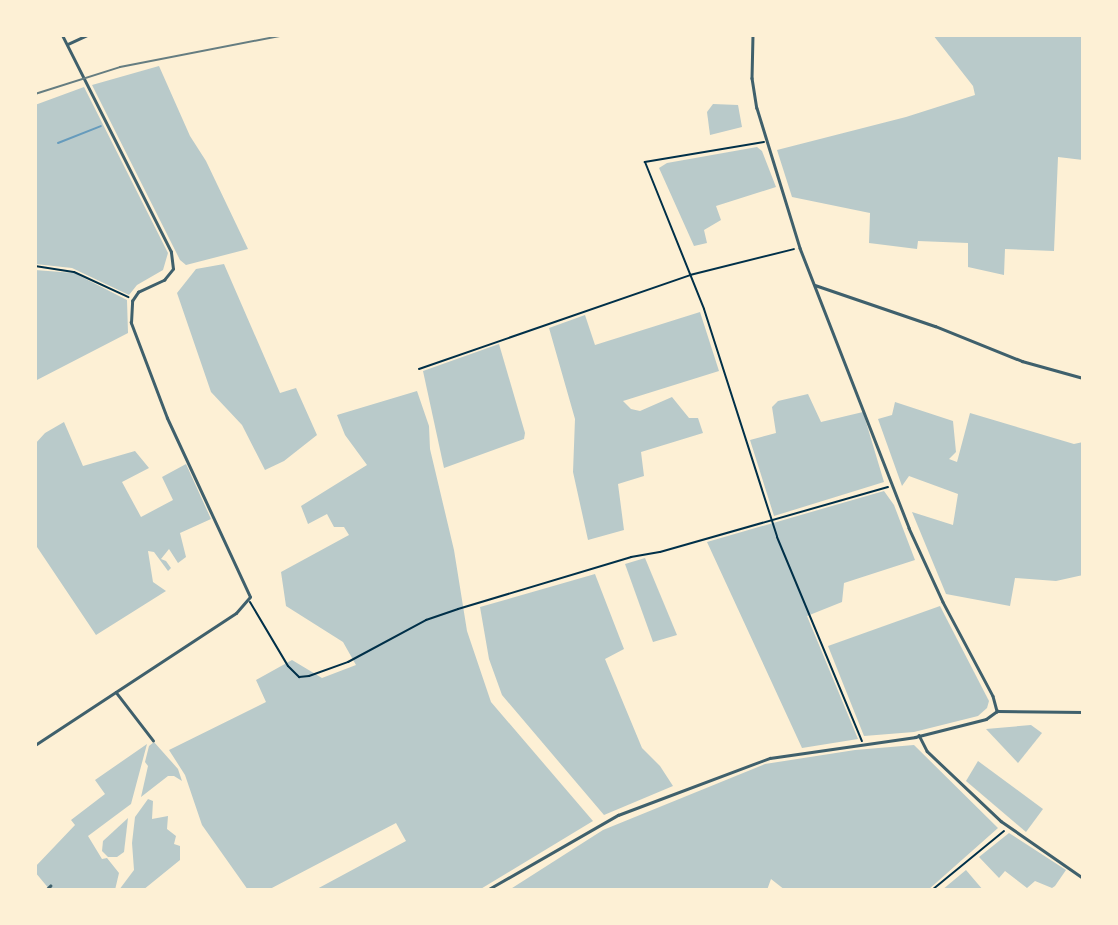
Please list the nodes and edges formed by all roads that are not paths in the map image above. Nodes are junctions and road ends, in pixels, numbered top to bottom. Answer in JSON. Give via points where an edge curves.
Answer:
{"nodes":[{"id":1,"x":62,"y":35,"type":"edge"},
{"id":2,"x":87,"y":35,"type":"edge"},
{"id":3,"x":753,"y":35,"type":"edge"},
{"id":4,"x":67,"y":45,"type":"junction"},
{"id":5,"x":815,"y":285,"type":"junction"},
{"id":6,"x":1083,"y":378,"type":"edge"},
{"id":7,"x":117,"y":692,"type":"junction"},
{"id":8,"x":997,"y":711,"type":"junction"},
{"id":9,"x":1083,"y":712,"type":"edge"},
{"id":10,"x":919,"y":736,"type":"junction"},
{"id":11,"x":153,"y":740,"type":"dead end"},
{"id":12,"x":35,"y":745,"type":"edge"},
{"id":13,"x":1083,"y":878,"type":"edge"},
{"id":14,"x":50,"y":887,"type":"dead end"},
{"id":15,"x":46,"y":890,"type":"edge"},
{"id":16,"x":487,"y":890,"type":"edge"}],
"edges":[{"from":1,"to":4,"type":"street"},
{"from":2,"to":4,"type":"street"},
{"from":3,"to":5,"type":"street","via":[[752,78],[767,141]]},
{"from":4,"to":7,"type":"street","via":[[175,264],[164,280],[132,299],[131,323],[167,418],[246,584],[249,601]]},
{"from":5,"to":6,"type":"street","via":[[1022,361]]},
{"from":5,"to":8,"type":"street","via":[[926,566]]},
{"from":7,"to":11,"type":"street"},
{"from":7,"to":12,"type":"street"},
{"from":8,"to":9,"type":"street"},
{"from":8,"to":10,"type":"street","via":[[986,719]]},
{"from":10,"to":13,"type":"street","via":[[926,751],[1008,826]]},
{"from":10,"to":16,"type":"street","via":[[770,758],[734,769],[602,822]]},
{"from":14,"to":15,"type":"street"}]}
